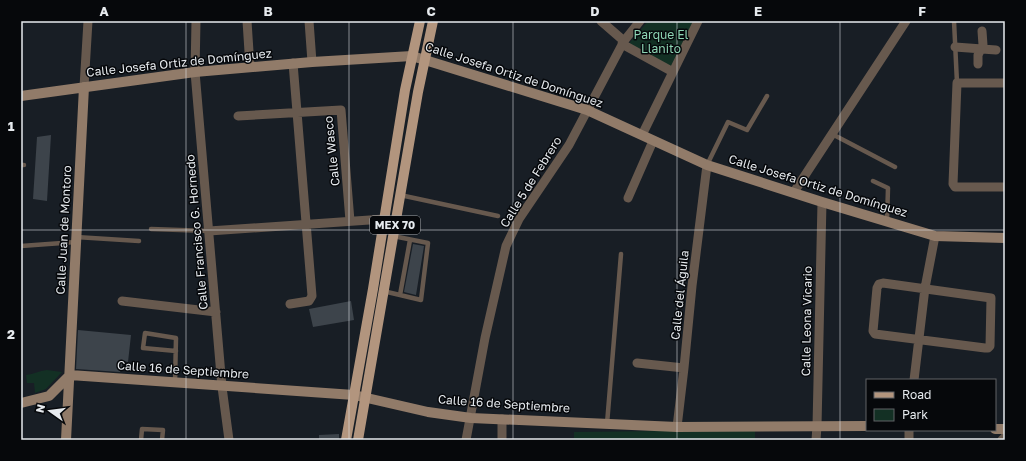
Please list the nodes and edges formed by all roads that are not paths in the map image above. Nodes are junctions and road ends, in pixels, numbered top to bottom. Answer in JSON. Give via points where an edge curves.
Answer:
{"nodes":[{"id":1,"x":88,"y":21,"type":"edge"},
{"id":2,"x":196,"y":21,"type":"edge"},
{"id":3,"x":248,"y":21,"type":"edge"},
{"id":4,"x":309,"y":21,"type":"edge"},
{"id":5,"x":420,"y":21,"type":"edge"},
{"id":6,"x":434,"y":21,"type":"edge"},
{"id":7,"x":601,"y":21,"type":"edge"},
{"id":8,"x":640,"y":21,"type":"edge"},
{"id":9,"x":698,"y":21,"type":"edge"},
{"id":10,"x":906,"y":21,"type":"edge"},
{"id":11,"x":954,"y":21,"type":"edge"},
{"id":12,"x":982,"y":31,"type":"dead end"},
{"id":13,"x":623,"y":42,"type":"junction"},
{"id":14,"x":955,"y":47,"type":"junction"},
{"id":15,"x":982,"y":49,"type":"junction"},
{"id":16,"x":996,"y":50,"type":"dead end"},
{"id":17,"x":412,"y":56,"type":"junction"},
{"id":18,"x":424,"y":59,"type":"junction"},
{"id":19,"x":312,"y":62,"type":"junction"},
{"id":20,"x":293,"y":63,"type":"junction"},
{"id":21,"x":978,"y":64,"type":"dead end"},
{"id":22,"x":250,"y":67,"type":"junction"},
{"id":23,"x":195,"y":72,"type":"junction"},
{"id":24,"x":673,"y":72,"type":"junction"},
{"id":25,"x":957,"y":83,"type":"junction"},
{"id":26,"x":1005,"y":83,"type":"edge"},
{"id":27,"x":84,"y":86,"type":"junction"},
{"id":28,"x":21,"y":96,"type":"edge"},
{"id":29,"x":767,"y":96,"type":"dead end"},
{"id":30,"x":587,"y":110,"type":"junction"},
{"id":31,"x":296,"y":113,"type":"junction"},
{"id":32,"x":238,"y":116,"type":"dead end"},
{"id":33,"x":832,"y":134,"type":"junction"},
{"id":34,"x":642,"y":135,"type":"junction"},
{"id":35,"x":653,"y":140,"type":"junction"},
{"id":36,"x":707,"y":165,"type":"junction"},
{"id":37,"x":895,"y":167,"type":"dead end"},
{"id":38,"x":873,"y":181,"type":"dead end"},
{"id":39,"x":1005,"y":187,"type":"edge"},
{"id":40,"x":794,"y":192,"type":"junction"},
{"id":41,"x":400,"y":195,"type":"junction"},
{"id":42,"x":628,"y":198,"type":"dead end"},
{"id":43,"x":822,"y":202,"type":"junction"},
{"id":44,"x":498,"y":216,"type":"dead end"},
{"id":45,"x":384,"y":219,"type":"junction"},
{"id":46,"x":350,"y":221,"type":"junction"},
{"id":47,"x":887,"y":222,"type":"junction"},
{"id":48,"x":306,"y":225,"type":"junction"},
{"id":49,"x":151,"y":229,"type":"dead end"},
{"id":50,"x":209,"y":231,"type":"junction"},
{"id":51,"x":394,"y":236,"type":"junction"},
{"id":52,"x":935,"y":236,"type":"junction"},
{"id":53,"x":1005,"y":238,"type":"edge"},
{"id":54,"x":76,"y":239,"type":"junction"},
{"id":55,"x":410,"y":240,"type":"junction"},
{"id":56,"x":138,"y":241,"type":"dead end"},
{"id":57,"x":21,"y":246,"type":"edge"},
{"id":58,"x":621,"y":254,"type":"dead end"},
{"id":59,"x":925,"y":288,"type":"junction"},
{"id":60,"x":383,"y":291,"type":"junction"},
{"id":61,"x":400,"y":295,"type":"junction"},
{"id":62,"x":122,"y":301,"type":"dead end"},
{"id":63,"x":290,"y":304,"type":"dead end"},
{"id":64,"x":216,"y":312,"type":"junction"},
{"id":65,"x":918,"y":339,"type":"junction"},
{"id":66,"x":176,"y":351,"type":"junction"},
{"id":67,"x":637,"y":363,"type":"dead end"},
{"id":68,"x":684,"y":368,"type":"junction"},
{"id":69,"x":70,"y":375,"type":"junction"},
{"id":70,"x":914,"y":379,"type":"edge"},
{"id":71,"x":175,"y":383,"type":"junction"},
{"id":72,"x":222,"y":387,"type":"junction"},
{"id":73,"x":354,"y":395,"type":"junction"},
{"id":74,"x":364,"y":396,"type":"junction"},
{"id":75,"x":21,"y":403,"type":"edge"},
{"id":76,"x":471,"y":418,"type":"junction"},
{"id":77,"x":502,"y":419,"type":"junction"},
{"id":78,"x":607,"y":424,"type":"junction"},
{"id":79,"x":817,"y":426,"type":"junction"},
{"id":80,"x":866,"y":426,"type":"edge"},
{"id":81,"x":677,"y":428,"type":"junction"},
{"id":82,"x":1005,"y":437,"type":"edge"},
{"id":83,"x":66,"y":440,"type":"edge"},
{"id":84,"x":142,"y":440,"type":"edge"},
{"id":85,"x":162,"y":440,"type":"edge"},
{"id":86,"x":229,"y":440,"type":"edge"},
{"id":87,"x":346,"y":440,"type":"edge"},
{"id":88,"x":358,"y":440,"type":"edge"},
{"id":89,"x":466,"y":440,"type":"edge"},
{"id":90,"x":502,"y":440,"type":"edge"},
{"id":91,"x":816,"y":440,"type":"edge"},
{"id":92,"x":1002,"y":440,"type":"edge"}],
"edges":[{"from":1,"to":27,"type":"street","name":"Calle Juan de Montoro"},
{"from":2,"to":23,"type":"street","name":"Calle Francisco G. Hornedo"},
{"from":3,"to":22,"type":"street"},
{"from":4,"to":19,"type":"street"},
{"from":5,"to":17,"type":"main road","number":"MEX 70"},
{"from":6,"to":18,"type":"main road","number":"MEX 70"},
{"from":7,"to":13,"type":"street"},
{"from":8,"to":13,"type":"street","name":"Calle 5 de Febrero"},
{"from":9,"to":24,"type":"street"},
{"from":10,"to":33,"type":"street"},
{"from":11,"to":14,"type":"lane"},
{"from":12,"to":15,"type":"street"},
{"from":13,"to":24,"type":"street"},
{"from":13,"to":30,"type":"street","name":"Calle 5 de Febrero"},
{"from":14,"to":15,"type":"street"},
{"from":14,"to":25,"type":"lane"},
{"from":15,"to":16,"type":"street"},
{"from":15,"to":21,"type":"street","via":[[978,55]]},
{"from":17,"to":18,"type":"street","name":"Calle Josefa Ortiz de Domínguez"},
{"from":17,"to":19,"type":"street","name":"Calle Josefa Ortiz de Domínguez"},
{"from":17,"to":45,"type":"main road","number":"MEX 70"},
{"from":18,"to":30,"type":"street","name":"Calle Josefa Ortiz de Domínguez"},
{"from":18,"to":41,"type":"main road","number":"MEX 70"},
{"from":19,"to":20,"type":"street","name":"Calle Josefa Ortiz de Domínguez"},
{"from":20,"to":22,"type":"street","name":"Calle Josefa Ortiz de Domínguez"},
{"from":20,"to":31,"type":"street"},
{"from":22,"to":23,"type":"street","name":"Calle Josefa Ortiz de Domínguez"},
{"from":23,"to":27,"type":"street","name":"Calle Josefa Ortiz de Domínguez"},
{"from":23,"to":50,"type":"street","name":"Calle Francisco G. Hornedo"},
{"from":24,"to":34,"type":"street"},
{"from":25,"to":26,"type":"street"},
{"from":25,"to":39,"type":"street","via":[[954,187]]},
{"from":27,"to":28,"type":"street","name":"Calle Josefa Ortiz de Domínguez"},
{"from":27,"to":54,"type":"street","name":"Calle Juan de Montoro"},
{"from":29,"to":36,"type":"lane","via":[[747,130],[728,122]]},
{"from":30,"to":34,"type":"street","name":"Calle Josefa Ortiz de Domínguez"},
{"from":30,"to":76,"type":"street","name":"Calle 5 de Febrero","via":[[569,145],[519,219],[506,246],[485,338]]},
{"from":31,"to":32,"type":"street","name":"Calle Wasco"},
{"from":31,"to":46,"type":"street","name":"Calle Wasco","via":[[339,109],[342,112]]},
{"from":31,"to":48,"type":"street"},
{"from":33,"to":37,"type":"lane"},
{"from":33,"to":40,"type":"street"},
{"from":34,"to":35,"type":"street","name":"Calle Josefa Ortiz de Domínguez"},
{"from":35,"to":36,"type":"street","name":"Calle Josefa Ortiz de Domínguez"},
{"from":35,"to":42,"type":"street"},
{"from":36,"to":40,"type":"street","name":"Calle Josefa Ortiz de Domínguez"},
{"from":36,"to":68,"type":"street","name":"Calle del Águila"},
{"from":38,"to":47,"type":"lane","via":[[888,188]]},
{"from":40,"to":43,"type":"street","name":"Calle Josefa Ortiz de Domínguez"},
{"from":41,"to":44,"type":"lane"},
{"from":41,"to":51,"type":"main road","number":"MEX 70"},
{"from":43,"to":47,"type":"street","name":"Calle Josefa Ortiz de Domínguez"},
{"from":43,"to":79,"type":"street","name":"Calle Leona Vicario"},
{"from":45,"to":46,"type":"street"},
{"from":45,"to":73,"type":"main road","number":"MEX 70"},
{"from":46,"to":48,"type":"street"},
{"from":47,"to":52,"type":"street","name":"Calle Josefa Ortiz de Domínguez"},
{"from":48,"to":50,"type":"street"},
{"from":48,"to":63,"type":"street","via":[[312,299]]},
{"from":49,"to":50,"type":"lane"},
{"from":50,"to":64,"type":"street","name":"Calle Francisco G. Hornedo"},
{"from":51,"to":55,"type":"lane"},
{"from":51,"to":60,"type":"main road","number":"MEX 70"},
{"from":52,"to":53,"type":"street","name":"Calle Josefa Ortiz de Domínguez"},
{"from":52,"to":59,"type":"street"},
{"from":54,"to":56,"type":"lane"},
{"from":54,"to":57,"type":"lane"},
{"from":54,"to":69,"type":"street","name":"Calle Juan de Montoro"},
{"from":55,"to":61,"type":"lane"},
{"from":55,"to":61,"type":"lane","via":[[428,243],[421,300]]},
{"from":58,"to":78,"type":"lane"},
{"from":59,"to":65,"type":"street"},
{"from":59,"to":65,"type":"street","via":[[883,283],[877,288],[873,331],[875,334]]},
{"from":59,"to":65,"type":"street","via":[[991,298],[990,346],[985,348]]},
{"from":60,"to":61,"type":"lane"},
{"from":60,"to":74,"type":"main road","number":"MEX 70"},
{"from":62,"to":64,"type":"street"},
{"from":64,"to":72,"type":"street","name":"Calle Francisco G. Hornedo"},
{"from":65,"to":70,"type":"street"},
{"from":66,"to":66,"type":"lane","via":[[176,338],[145,333],[143,348]]},
{"from":66,"to":71,"type":"lane"},
{"from":67,"to":68,"type":"street"},
{"from":68,"to":81,"type":"street","name":"Calle del Águila"},
{"from":69,"to":71,"type":"street","name":"Calle 16 de Septiembre"},
{"from":69,"to":75,"type":"street","via":[[49,396]]},
{"from":69,"to":83,"type":"street","name":"Calle Juan de Montoro"},
{"from":71,"to":72,"type":"street","name":"Calle 16 de Septiembre"},
{"from":72,"to":73,"type":"street","name":"Calle 16 de Septiembre"},
{"from":72,"to":86,"type":"street","name":"Calle Francisco G. Hornedo"},
{"from":73,"to":74,"type":"street","name":"Calle 16 de Septiembre"},
{"from":73,"to":87,"type":"main road","number":"MEX 70"},
{"from":74,"to":76,"type":"street","name":"Calle 16 de Septiembre","via":[[428,412]]},
{"from":74,"to":88,"type":"main road","number":"MEX 70"},
{"from":76,"to":77,"type":"street","name":"Calle 16 de Septiembre"},
{"from":76,"to":89,"type":"street","name":"Calle 5 de Febrero"},
{"from":77,"to":78,"type":"street","name":"Calle 16 de Septiembre"},
{"from":77,"to":90,"type":"street"},
{"from":78,"to":81,"type":"street","name":"Calle 16 de Septiembre"},
{"from":79,"to":80,"type":"street","name":"Calle 16 de Septiembre"},
{"from":79,"to":81,"type":"street","name":"Calle 16 de Septiembre"},
{"from":79,"to":91,"type":"street","name":"Calle Leona Vicario"},
{"from":82,"to":92,"type":"street"},
{"from":84,"to":85,"type":"lane","via":[[142,429],[162,430]]}]}
